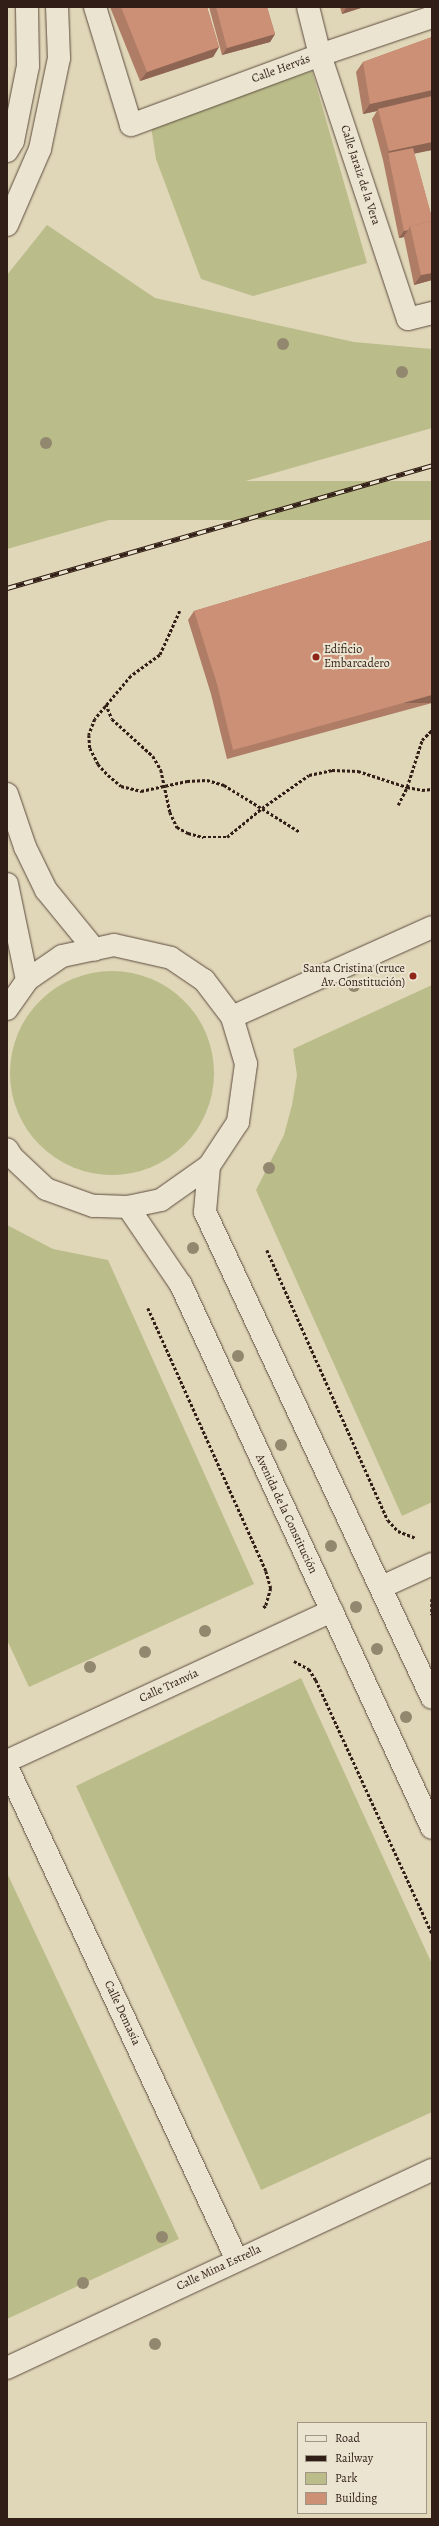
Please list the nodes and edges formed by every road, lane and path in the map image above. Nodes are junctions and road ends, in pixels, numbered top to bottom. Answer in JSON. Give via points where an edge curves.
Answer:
{"nodes":[{"id":1,"x":27,"y":7,"type":"edge"},
{"id":2,"x":57,"y":7,"type":"edge"},
{"id":3,"x":95,"y":7,"type":"edge"},
{"id":4,"x":308,"y":7,"type":"edge"},
{"id":5,"x":432,"y":17,"type":"edge"},
{"id":6,"x":320,"y":55,"type":"junction"},
{"id":7,"x":7,"y":151,"type":"edge"},
{"id":8,"x":7,"y":225,"type":"edge"},
{"id":9,"x":432,"y":313,"type":"edge"},
{"id":10,"x":180,"y":611,"type":"dead end"},
{"id":11,"x":106,"y":704,"type":"junction"},
{"id":12,"x":432,"y":730,"type":"edge"},
{"id":13,"x":407,"y":786,"type":"junction"},
{"id":14,"x":163,"y":787,"type":"junction"},
{"id":15,"x":432,"y":789,"type":"edge"},
{"id":16,"x":7,"y":794,"type":"edge"},
{"id":17,"x":398,"y":805,"type":"dead end"},
{"id":18,"x":262,"y":808,"type":"junction"},
{"id":19,"x":300,"y":832,"type":"dead end"},
{"id":20,"x":7,"y":884,"type":"edge"},
{"id":21,"x":432,"y":927,"type":"edge"},
{"id":22,"x":94,"y":950,"type":"junction"},
{"id":23,"x":27,"y":980,"type":"junction"},
{"id":24,"x":7,"y":1009,"type":"edge"},
{"id":25,"x":232,"y":1017,"type":"junction"},
{"id":26,"x":7,"y":1149,"type":"edge"},
{"id":27,"x":209,"y":1166,"type":"junction"},
{"id":28,"x":128,"y":1207,"type":"junction"},
{"id":29,"x":267,"y":1250,"type":"dead end"},
{"id":30,"x":419,"y":1538,"type":"dead end"},
{"id":31,"x":432,"y":1564,"type":"edge"},
{"id":32,"x":382,"y":1587,"type":"junction"},
{"id":33,"x":432,"y":1599,"type":"edge"},
{"id":34,"x":332,"y":1612,"type":"junction"},
{"id":35,"x":432,"y":1615,"type":"edge"},
{"id":36,"x":432,"y":1698,"type":"edge"},
{"id":37,"x":7,"y":1761,"type":"edge"},
{"id":38,"x":7,"y":1767,"type":"edge"},
{"id":39,"x":432,"y":1828,"type":"edge"},
{"id":40,"x":432,"y":2170,"type":"edge"},
{"id":41,"x":237,"y":2260,"type":"junction"},
{"id":42,"x":7,"y":2368,"type":"edge"}],
"edges":[{"from":1,"to":7,"type":"main road","via":[[28,66],[13,141]]},
{"from":2,"to":8,"type":"main road","via":[[59,58],[40,149]]},
{"from":3,"to":6,"type":"main road","name":"Calle Hervás","via":[[131,125]]},
{"from":4,"to":6,"type":"main road","name":"Calle Jaraiz de la Vera"},
{"from":5,"to":6,"type":"main road","name":"Calle Hervás"},
{"from":6,"to":9,"type":"main road","name":"Calle Jaraiz de la Vera","via":[[408,319]]},
{"from":10,"to":11,"type":"path","via":[[170,638],[160,655],[131,676]]},
{"from":11,"to":14,"type":"path","via":[[112,718],[153,756],[161,770]]},
{"from":11,"to":14,"type":"path","via":[[95,719],[89,735],[90,748],[98,764],[108,776],[122,786],[141,791]]},
{"from":12,"to":13,"type":"path","via":[[422,740]]},
{"from":13,"to":15,"type":"path","via":[[422,790]]},
{"from":13,"to":17,"type":"path"},
{"from":13,"to":18,"type":"path","via":[[358,771],[332,770],[309,775]]},
{"from":14,"to":18,"type":"path","via":[[187,781],[207,780],[224,785]]},
{"from":14,"to":18,"type":"path","via":[[177,827],[203,837],[227,837]]},
{"from":16,"to":22,"type":"main road","via":[[25,847],[46,890]]},
{"from":18,"to":19,"type":"path"},
{"from":20,"to":23,"type":"main road"},
{"from":21,"to":25,"type":"main road"},
{"from":22,"to":23,"type":"main road","via":[[62,956]]},
{"from":22,"to":25,"type":"main road","via":[[114,945],[171,958],[204,980]]},
{"from":23,"to":24,"type":"main road"},
{"from":25,"to":27,"type":"main road","via":[[246,1064],[238,1122]]},
{"from":26,"to":28,"type":"main road","via":[[12,1157],[46,1189],[93,1206]]},
{"from":27,"to":28,"type":"main road","via":[[161,1200]]},
{"from":27,"to":32,"type":"main road","via":[[205,1212],[338,1500]]},
{"from":28,"to":34,"type":"main road","name":"Avenida de la Constitución","via":[[181,1285]]},
{"from":29,"to":30,"type":"path","via":[[388,1520],[398,1531]]},
{"from":31,"to":32,"type":"main road"},
{"from":32,"to":36,"type":"main road"},
{"from":33,"to":35,"type":"path"},
{"from":34,"to":37,"type":"main road","name":"Calle Tranvía"},
{"from":34,"to":39,"type":"main road","name":"Avenida de la Constitución"},
{"from":38,"to":41,"type":"main road","name":"Calle Demasía"},
{"from":40,"to":41,"type":"main road","name":"Calle Mina Estrella"},
{"from":41,"to":42,"type":"main road","name":"Calle Mina Estrella"}]}
